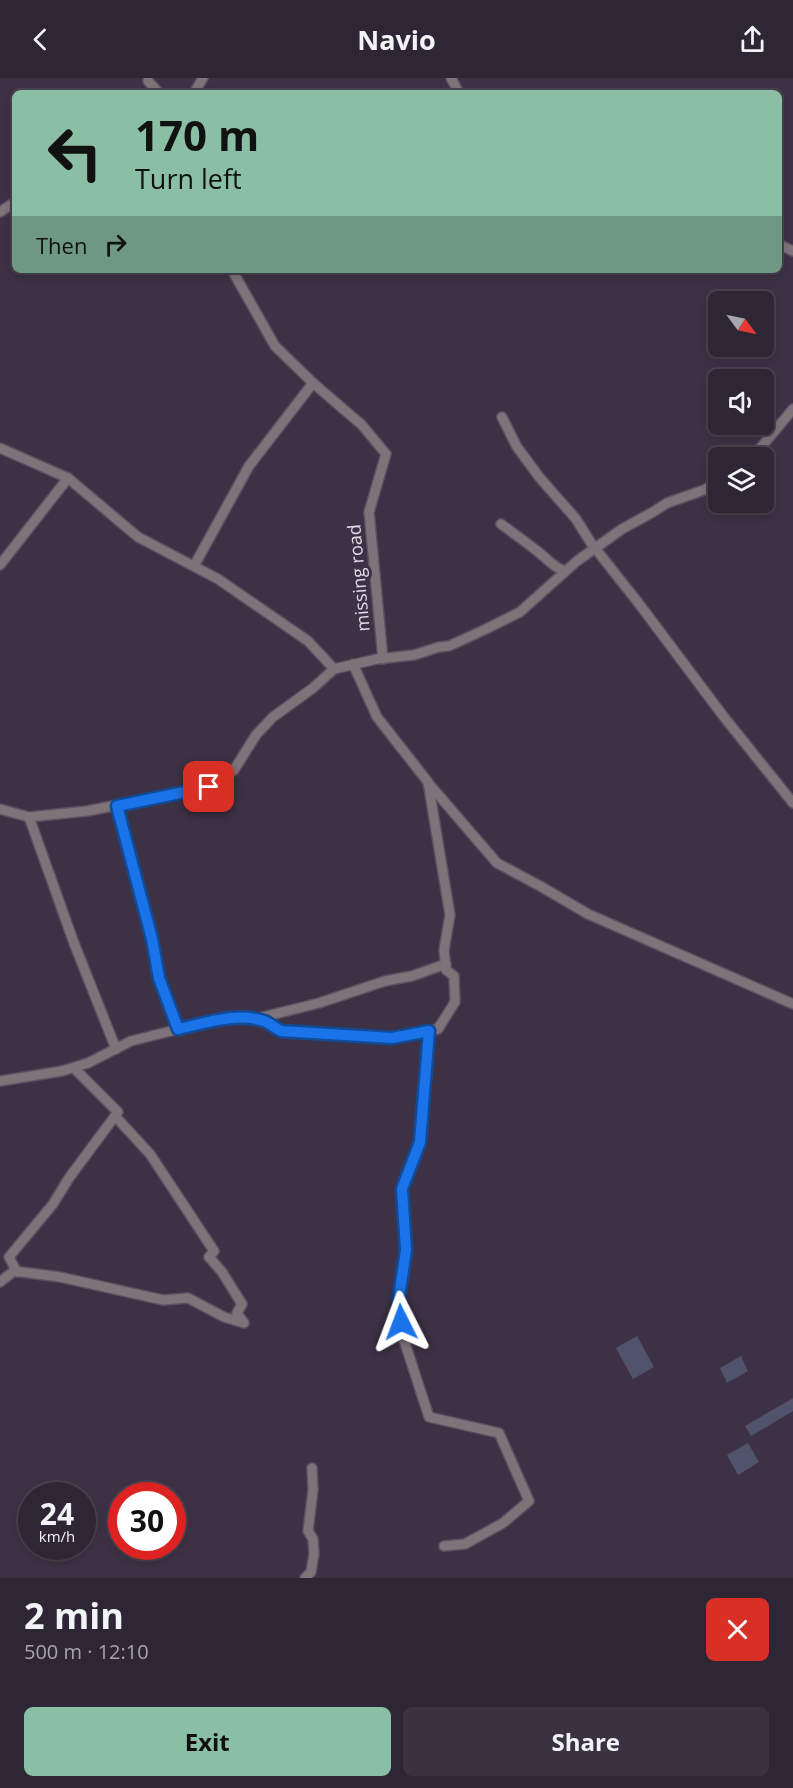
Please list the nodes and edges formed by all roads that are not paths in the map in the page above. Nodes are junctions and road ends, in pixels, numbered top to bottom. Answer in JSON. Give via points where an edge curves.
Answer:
{"nodes":[{"id":1,"x":148,"y":81,"type":"dead end"},
{"id":2,"x":156,"y":90,"type":"edge"},
{"id":3,"x":234,"y":273,"type":"edge"},
{"id":4,"x":313,"y":383,"type":"junction"},
{"id":5,"x":793,"y":410,"type":"edge"},
{"id":6,"x":502,"y":417,"type":"dead end"},
{"id":7,"x":761,"y":447,"type":"edge"},
{"id":8,"x":0,"y":448,"type":"edge"},
{"id":9,"x":68,"y":478,"type":"junction"},
{"id":10,"x":708,"y":488,"type":"edge"},
{"id":11,"x":501,"y":524,"type":"dead end"},
{"id":12,"x":595,"y":548,"type":"junction"},
{"id":13,"x":0,"y":565,"type":"edge"},
{"id":14,"x":194,"y":566,"type":"junction"},
{"id":15,"x":565,"y":571,"type":"junction"},
{"id":16,"x":383,"y":659,"type":"junction"},
{"id":17,"x":353,"y":664,"type":"junction"},
{"id":18,"x":334,"y":669,"type":"junction"},
{"id":19,"x":428,"y":782,"type":"junction"},
{"id":20,"x":793,"y":803,"type":"edge"},
{"id":21,"x":117,"y":806,"type":"junction"},
{"id":22,"x":0,"y":809,"type":"edge"},
{"id":23,"x":29,"y":818,"type":"junction"},
{"id":24,"x":446,"y":964,"type":"junction"},
{"id":25,"x":793,"y":1004,"type":"edge"},
{"id":26,"x":254,"y":1019,"type":"junction"},
{"id":27,"x":178,"y":1029,"type":"junction"},
{"id":28,"x":429,"y":1031,"type":"junction"},
{"id":29,"x":116,"y":1049,"type":"junction"},
{"id":30,"x":74,"y":1068,"type":"junction"},
{"id":31,"x":0,"y":1081,"type":"edge"},
{"id":32,"x":118,"y":1112,"type":"dead end"},
{"id":33,"x":17,"y":1272,"type":"junction"},
{"id":34,"x":2,"y":1278,"type":"edge"},
{"id":35,"x":312,"y":1468,"type":"dead end"},
{"id":36,"x":444,"y":1546,"type":"dead end"},
{"id":37,"x":305,"y":1578,"type":"edge"}],
"edges":[{"from":1,"to":2,"type":"street"},
{"from":3,"to":4,"type":"street","name":"missing road","via":[[275,346]]},
{"from":4,"to":14,"type":"street","via":[[249,466]]},
{"from":4,"to":16,"type":"street","name":"missing road","via":[[362,425],[386,454],[369,513]]},
{"from":5,"to":7,"type":"street"},
{"from":6,"to":12,"type":"street","via":[[540,478]]},
{"from":8,"to":9,"type":"street"},
{"from":9,"to":13,"type":"street"},
{"from":9,"to":14,"type":"street","via":[[138,537]]},
{"from":10,"to":12,"type":"street","via":[[667,503]]},
{"from":11,"to":15,"type":"street"},
{"from":12,"to":15,"type":"street"},
{"from":12,"to":20,"type":"street"},
{"from":14,"to":18,"type":"street","via":[[308,641]]},
{"from":15,"to":16,"type":"street","via":[[520,612],[486,629],[449,646]]},
{"from":16,"to":17,"type":"street"},
{"from":17,"to":18,"type":"street"},
{"from":17,"to":19,"type":"street","via":[[377,717]]},
{"from":18,"to":21,"type":"street","via":[[273,717],[256,735],[234,770],[209,787]]},
{"from":19,"to":24,"type":"street","via":[[450,915],[444,950]]},
{"from":19,"to":25,"type":"street","via":[[497,863],[588,914]]},
{"from":21,"to":23,"type":"street"},
{"from":21,"to":27,"type":"street","via":[[159,978]]},
{"from":22,"to":23,"type":"street"},
{"from":23,"to":29,"type":"street"},
{"from":24,"to":26,"type":"street"},
{"from":24,"to":28,"type":"street","via":[[446,970],[454,976],[455,1002],[438,1029]]},
{"from":26,"to":27,"type":"street","via":[[223,1018]]},
{"from":26,"to":28,"type":"street","via":[[281,1031],[392,1038]]},
{"from":27,"to":29,"type":"street","via":[[131,1041]]},
{"from":28,"to":36,"type":"street","via":[[420,1142],[402,1189],[406,1250],[399,1297],[403,1337],[429,1417],[500,1433],[529,1501],[503,1523],[465,1544]]},
{"from":29,"to":30,"type":"street"},
{"from":30,"to":31,"type":"street"},
{"from":30,"to":32,"type":"street"},
{"from":33,"to":33,"type":"street","via":[[60,1277],[163,1300],[188,1298],[244,1323],[237,1313],[242,1304],[209,1257],[214,1251],[150,1154],[115,1116],[53,1204],[9,1257]]},
{"from":33,"to":34,"type":"street"},
{"from":35,"to":37,"type":"street","via":[[308,1531],[314,1554],[312,1572]]}]}
